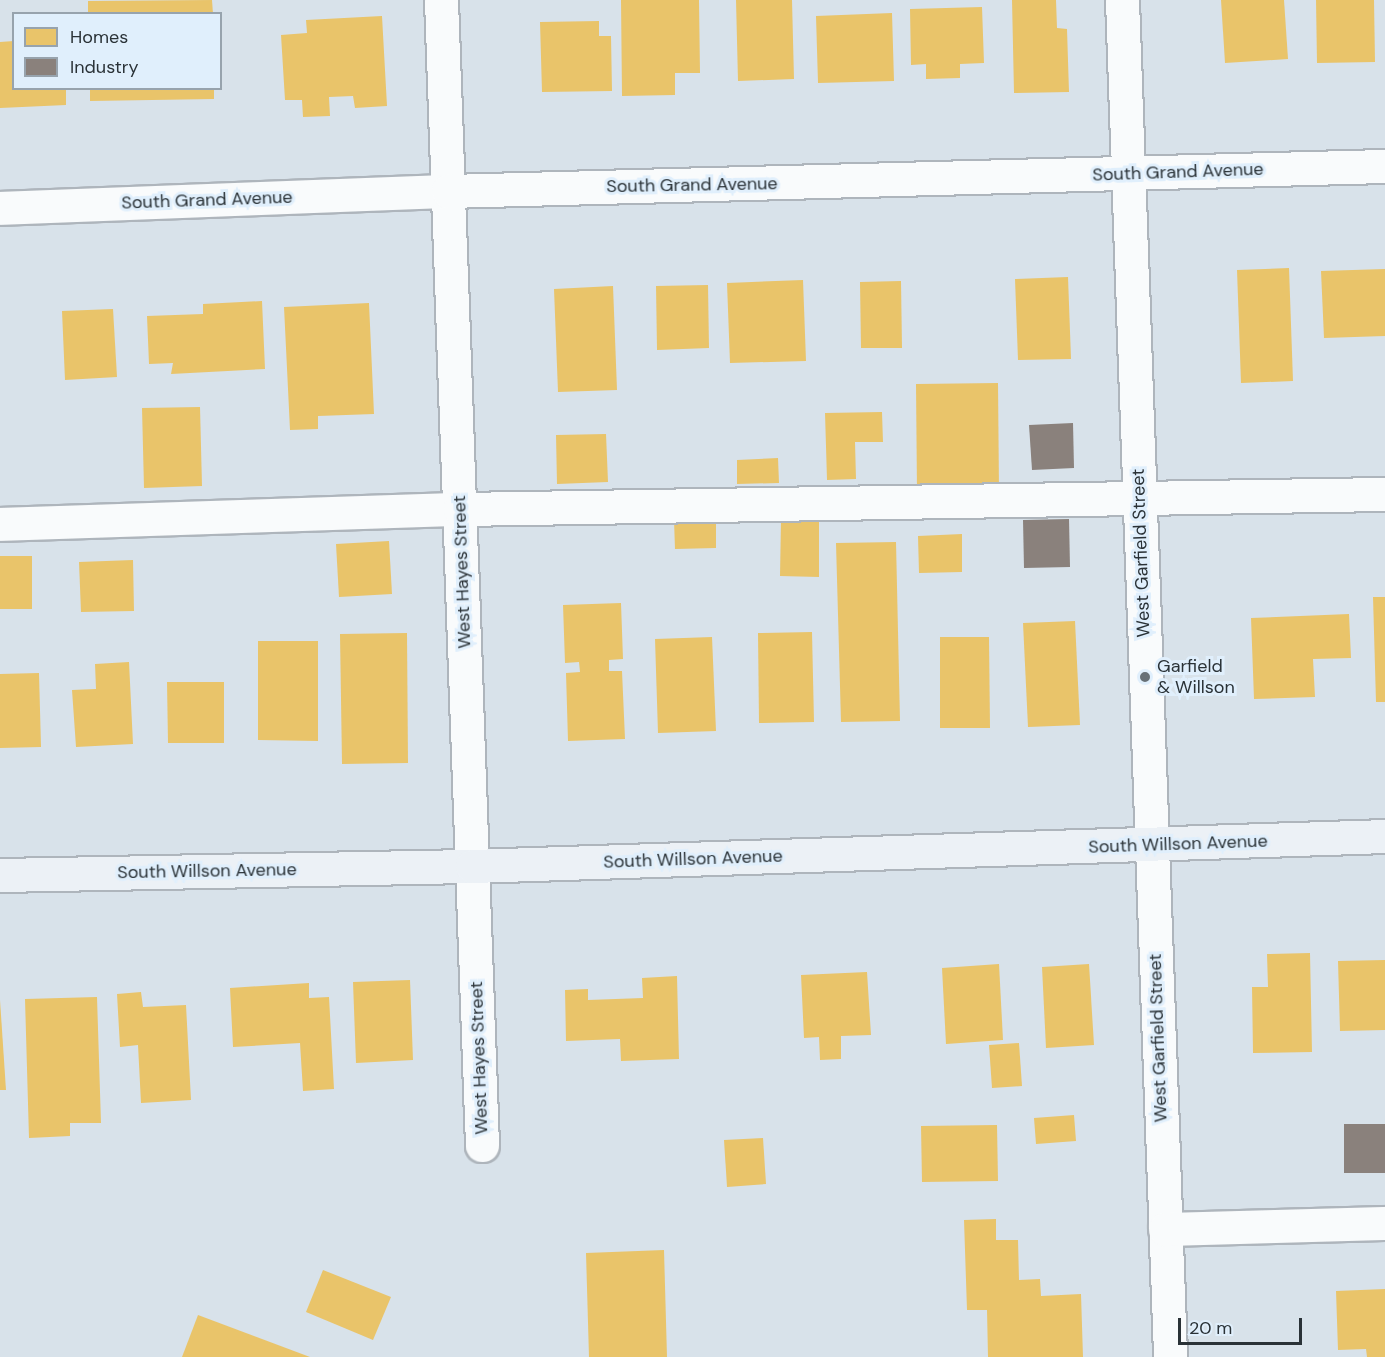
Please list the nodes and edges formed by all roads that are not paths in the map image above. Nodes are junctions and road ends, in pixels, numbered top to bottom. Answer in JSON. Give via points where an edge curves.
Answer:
{"nodes":[{"id":1,"x":441,"y":0,"type":"edge"},
{"id":2,"x":1122,"y":0,"type":"edge"},
{"id":3,"x":1385,"y":166,"type":"edge"},
{"id":4,"x":1128,"y":174,"type":"junction"},
{"id":5,"x":448,"y":191,"type":"junction"},
{"id":6,"x":0,"y":208,"type":"edge"},
{"id":7,"x":1385,"y":494,"type":"edge"},
{"id":8,"x":1139,"y":501,"type":"junction"},
{"id":9,"x":460,"y":509,"type":"junction"},
{"id":10,"x":0,"y":524,"type":"edge"},
{"id":11,"x":1385,"y":836,"type":"edge"},
{"id":12,"x":1151,"y":845,"type":"junction"},
{"id":13,"x":472,"y":866,"type":"junction"},
{"id":14,"x":0,"y":875,"type":"edge"},
{"id":15,"x":483,"y":1145,"type":"dead end"},
{"id":16,"x":1385,"y":1223,"type":"edge"},
{"id":17,"x":1165,"y":1229,"type":"junction"},
{"id":18,"x":1170,"y":1357,"type":"edge"}],
"edges":[{"from":1,"to":5,"type":"street","name":"West Hayes Street"},
{"from":2,"to":4,"type":"street","name":"West Garfield Street"},
{"from":3,"to":4,"type":"street","name":"South Grand Avenue"},
{"from":4,"to":5,"type":"street","name":"South Grand Avenue"},
{"from":4,"to":8,"type":"street","name":"West Garfield Street"},
{"from":5,"to":6,"type":"street","name":"South Grand Avenue"},
{"from":5,"to":9,"type":"street","name":"West Hayes Street"},
{"from":7,"to":8,"type":"street"},
{"from":8,"to":9,"type":"street"},
{"from":8,"to":12,"type":"street","name":"West Garfield Street"},
{"from":9,"to":10,"type":"street"},
{"from":9,"to":13,"type":"street","name":"West Hayes Street"},
{"from":11,"to":12,"type":"main road","name":"South Willson Avenue"},
{"from":12,"to":13,"type":"main road","name":"South Willson Avenue"},
{"from":12,"to":17,"type":"street","name":"West Garfield Street"},
{"from":13,"to":14,"type":"main road","name":"South Willson Avenue"},
{"from":13,"to":15,"type":"street","name":"West Hayes Street"},
{"from":16,"to":17,"type":"street"},
{"from":17,"to":18,"type":"street","name":"West Garfield Street"}]}
